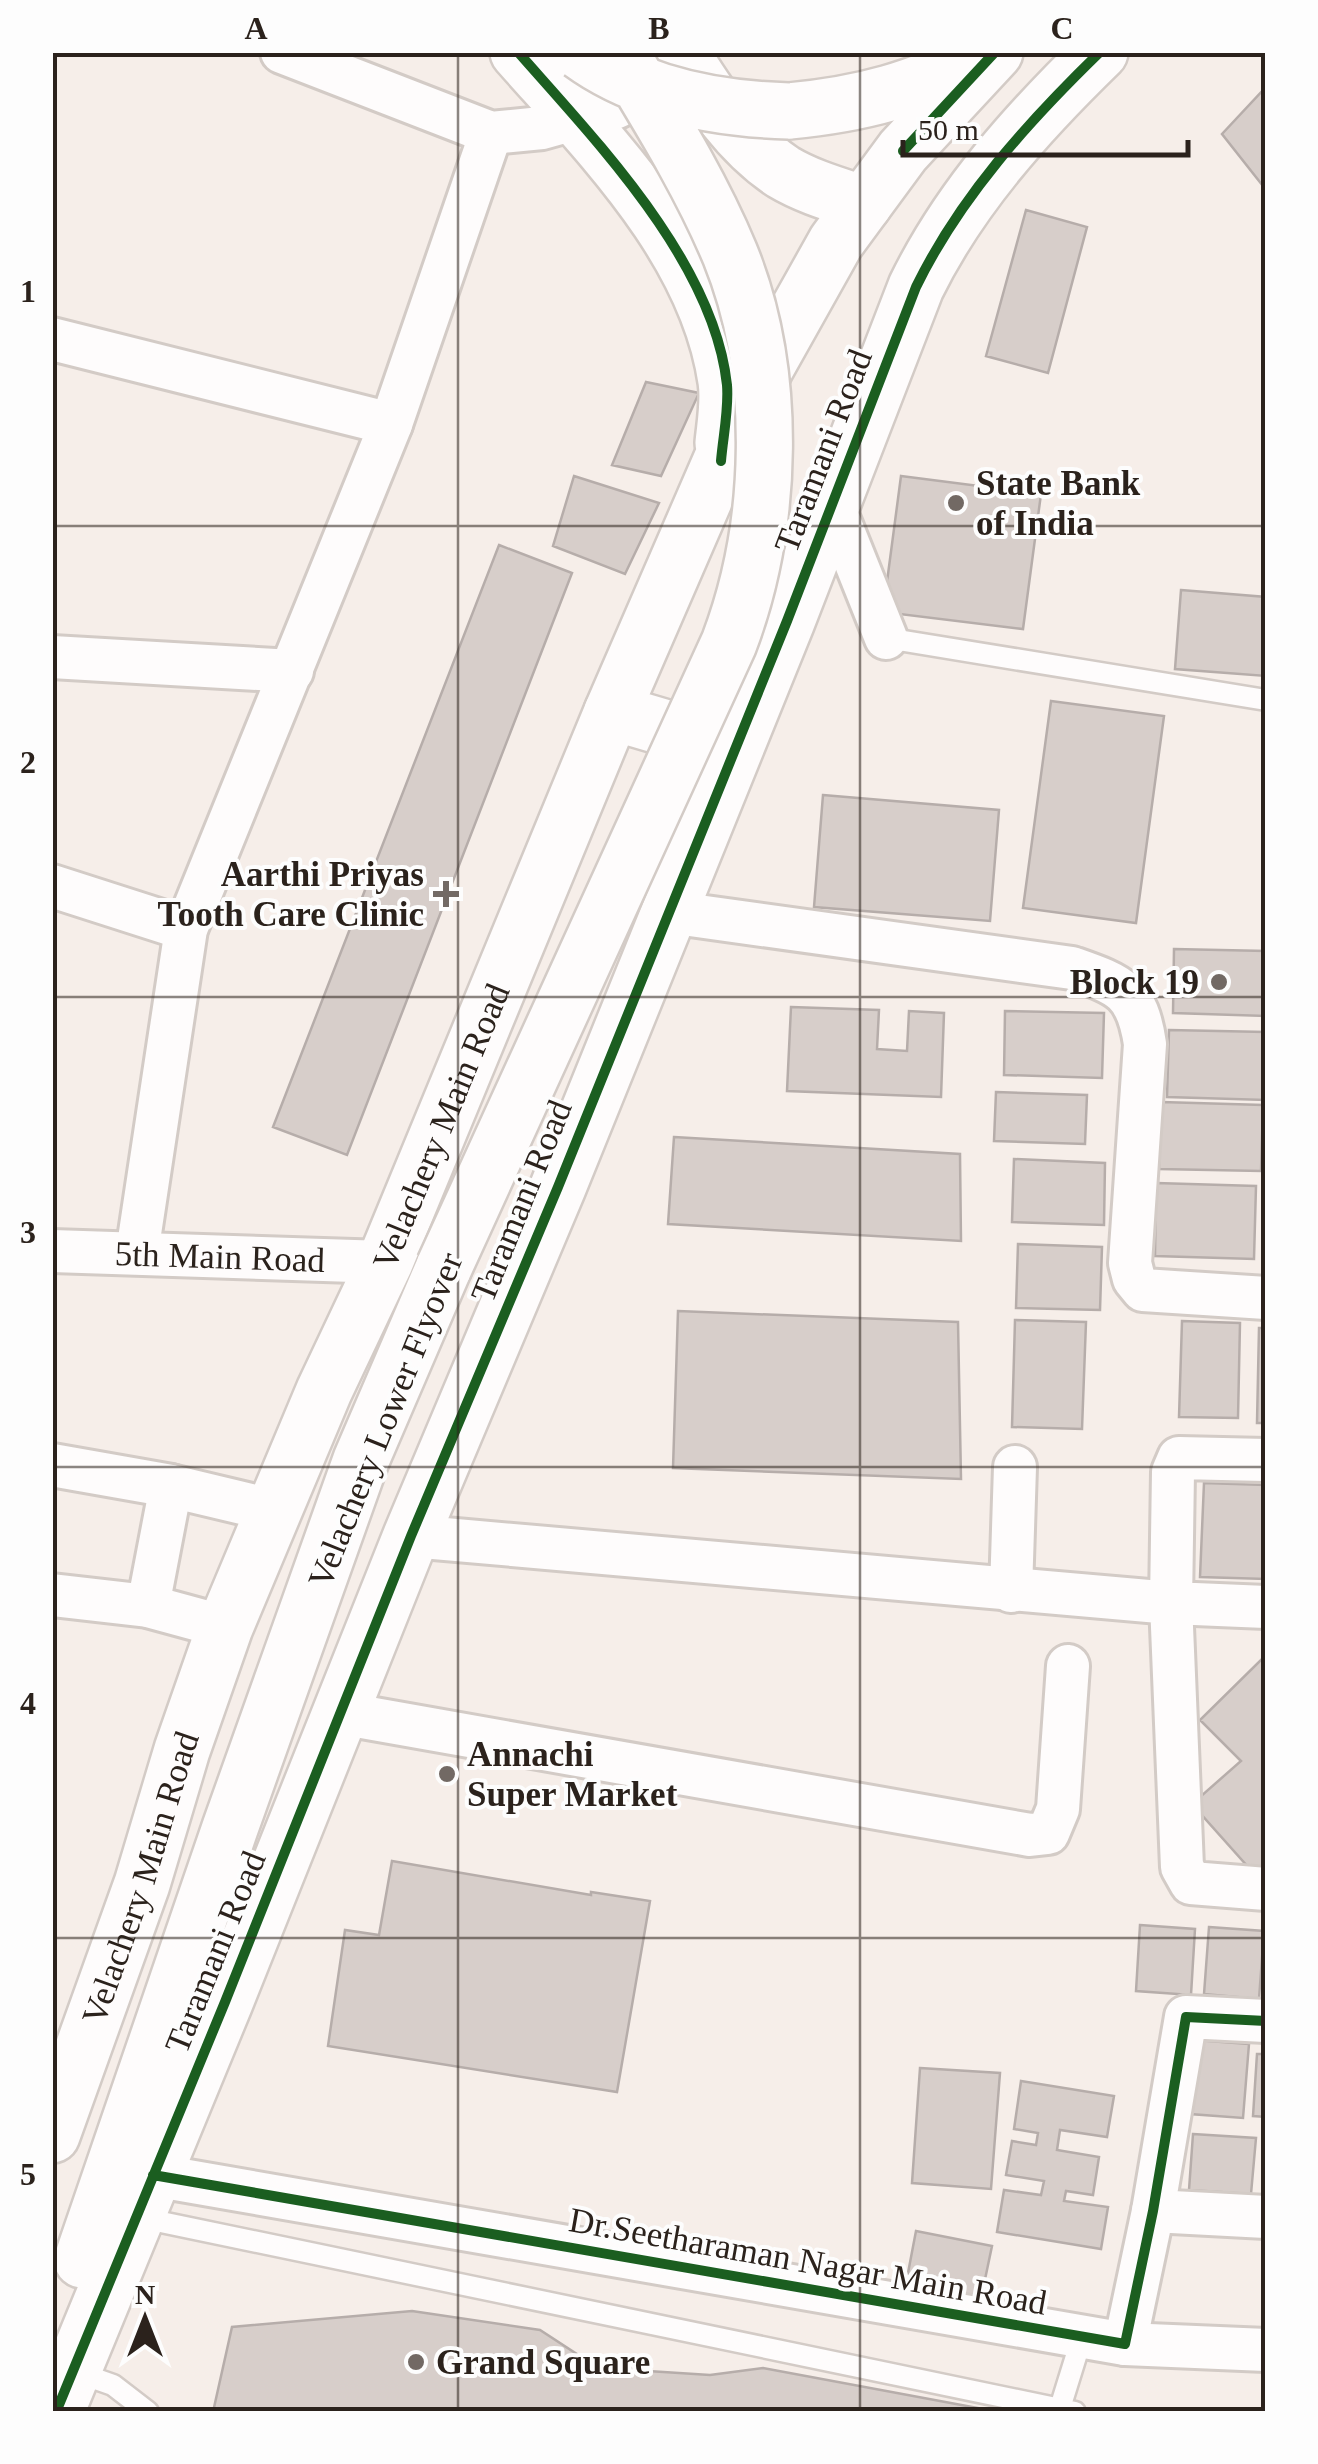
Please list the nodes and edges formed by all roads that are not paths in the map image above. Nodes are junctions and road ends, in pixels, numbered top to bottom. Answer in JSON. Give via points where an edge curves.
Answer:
{"nodes":[{"id":1,"x":282,"y":52,"type":"edge"},
{"id":2,"x":518,"y":52,"type":"edge"},
{"id":3,"x":581,"y":52,"type":"edge"},
{"id":4,"x":620,"y":52,"type":"edge"},
{"id":5,"x":993,"y":52,"type":"edge"},
{"id":6,"x":1100,"y":52,"type":"edge"},
{"id":7,"x":685,"y":59,"type":"edge"},
{"id":8,"x":576,"y":118,"type":"junction"},
{"id":9,"x":491,"y":133,"type":"junction"},
{"id":10,"x":864,"y":204,"type":"junction"},
{"id":11,"x":52,"y":339,"type":"edge"},
{"id":12,"x":391,"y":424,"type":"junction"},
{"id":13,"x":721,"y":461,"type":"junction"},
{"id":14,"x":832,"y":504,"type":"junction"},
{"id":15,"x":886,"y":638,"type":"joint"},
{"id":16,"x":52,"y":657,"type":"edge"},
{"id":17,"x":292,"y":670,"type":"junction"},
{"id":18,"x":1266,"y":700,"type":"edge"},
{"id":19,"x":612,"y":712,"type":"junction"},
{"id":20,"x":735,"y":748,"type":"junction"},
{"id":21,"x":52,"y":886,"type":"edge"},
{"id":22,"x":669,"y":912,"type":"junction"},
{"id":23,"x":186,"y":929,"type":"junction"},
{"id":24,"x":52,"y":1251,"type":"edge"},
{"id":25,"x":137,"y":1252,"type":"junction"},
{"id":26,"x":385,"y":1262,"type":"junction"},
{"id":27,"x":1266,"y":1298,"type":"edge"},
{"id":28,"x":1266,"y":1460,"type":"edge"},
{"id":29,"x":52,"y":1465,"type":"edge"},
{"id":30,"x":1015,"y":1467,"type":"dead end"},
{"id":31,"x":172,"y":1486,"type":"junction"},
{"id":32,"x":276,"y":1511,"type":"junction"},
{"id":33,"x":411,"y":1536,"type":"junction"},
{"id":34,"x":1011,"y":1591,"type":"junction"},
{"id":35,"x":52,"y":1595,"type":"edge"},
{"id":36,"x":1171,"y":1603,"type":"junction"},
{"id":37,"x":148,"y":1606,"type":"junction"},
{"id":38,"x":1266,"y":1606,"type":"edge"},
{"id":39,"x":225,"y":1627,"type":"junction"},
{"id":40,"x":1068,"y":1666,"type":"dead end"},
{"id":41,"x":340,"y":1713,"type":"junction"},
{"id":42,"x":1266,"y":1889,"type":"edge"},
{"id":43,"x":1266,"y":2021,"type":"edge"},
{"id":44,"x":52,"y":2135,"type":"edge"},
{"id":45,"x":128,"y":2204,"type":"junction"},
{"id":46,"x":1153,"y":2211,"type":"junction"},
{"id":47,"x":1266,"y":2217,"type":"edge"},
{"id":48,"x":1082,"y":2337,"type":"junction"},
{"id":49,"x":1125,"y":2344,"type":"junction"},
{"id":50,"x":1266,"y":2350,"type":"edge"},
{"id":51,"x":61,"y":2380,"type":"edge"},
{"id":52,"x":1068,"y":2410,"type":"edge"},
{"id":53,"x":148,"y":2412,"type":"edge"}],
"edges":[{"from":1,"to":9,"type":"street"},
{"from":2,"to":8,"type":"main road"},
{"from":3,"to":5,"type":"main road","bridge":true,"via":[[660,90],[745,110],[789,111],[881,98]]},
{"from":4,"to":45,"type":"main road","name":"Velachery Lower Flyover","bridge":true,"via":[[717,227],[750,315],[763,493],[752,574],[729,643],[362,1460],[230,1828]]},
{"from":5,"to":10,"type":"main road","name":"Velachery Main Road"},
{"from":6,"to":14,"type":"main road","name":"Taramani Road","via":[[1000,159],[938,241]]},
{"from":7,"to":8,"type":"street","via":[[617,107]]},
{"from":7,"to":10,"type":"main road","via":[[746,140],[783,172]]},
{"from":8,"to":9,"type":"street"},
{"from":8,"to":13,"type":"main road","via":[[640,194],[698,292],[726,384]]},
{"from":9,"to":12,"type":"street"},
{"from":10,"to":13,"type":"main road","name":"Velachery Main Road","via":[[766,367]]},
{"from":11,"to":12,"type":"street"},
{"from":12,"to":17,"type":"street"},
{"from":13,"to":19,"type":"main road","name":"Velachery Main Road"},
{"from":14,"to":15,"type":"street"},
{"from":14,"to":20,"type":"main road","name":"Taramani Road"},
{"from":15,"to":18,"type":"lane"},
{"from":16,"to":17,"type":"street"},
{"from":17,"to":23,"type":"street"},
{"from":19,"to":20,"type":"main road"},
{"from":19,"to":26,"type":"main road","name":"Velachery Main Road"},
{"from":20,"to":22,"type":"main road","name":"Taramani Road"},
{"from":21,"to":23,"type":"street"},
{"from":22,"to":27,"type":"street","via":[[1072,968],[1106,980],[1140,1012],[1145,1044],[1134,1279],[1143,1290],[1161,1293]]},
{"from":22,"to":33,"type":"main road","name":"Taramani Road"},
{"from":23,"to":25,"type":"street"},
{"from":24,"to":25,"type":"street","name":"5th Main Road"},
{"from":25,"to":26,"type":"street","name":"5th Main Road"},
{"from":26,"to":32,"type":"main road","name":"Velachery Main Road"},
{"from":28,"to":36,"type":"street","via":[[1179,1458],[1172,1472]]},
{"from":29,"to":31,"type":"street"},
{"from":30,"to":34,"type":"street"},
{"from":31,"to":32,"type":"street"},
{"from":31,"to":37,"type":"street"},
{"from":32,"to":39,"type":"main road","name":"Velachery Main Road"},
{"from":33,"to":34,"type":"street"},
{"from":33,"to":41,"type":"main road","name":"Taramani Road"},
{"from":34,"to":36,"type":"street"},
{"from":35,"to":37,"type":"street"},
{"from":36,"to":38,"type":"street"},
{"from":36,"to":42,"type":"street","via":[[1182,1867],[1191,1883]]},
{"from":37,"to":39,"type":"street"},
{"from":39,"to":44,"type":"main road","name":"Velachery Main Road"},
{"from":40,"to":41,"type":"street","via":[[1058,1808],[1048,1832],[1030,1835]]},
{"from":41,"to":45,"type":"main road","name":"Taramani Road"},
{"from":43,"to":46,"type":"street","via":[[1186,2017]]},
{"from":45,"to":48,"type":"street","name":"Dr.Seetharaman Nagar Main Road"},
{"from":45,"to":51,"type":"main road","name":"Taramani Road"},
{"from":45,"to":52,"type":"lane"},
{"from":46,"to":47,"type":"street"},
{"from":46,"to":49,"type":"street"},
{"from":48,"to":49,"type":"street","name":"Dr.Seetharaman Nagar Main Road"},
{"from":48,"to":52,"type":"lane"},
{"from":49,"to":50,"type":"street","name":"Dr.Seetharaman Nagar Main Road"},
{"from":51,"to":53,"type":"lane","via":[[113,2386]]}]}
